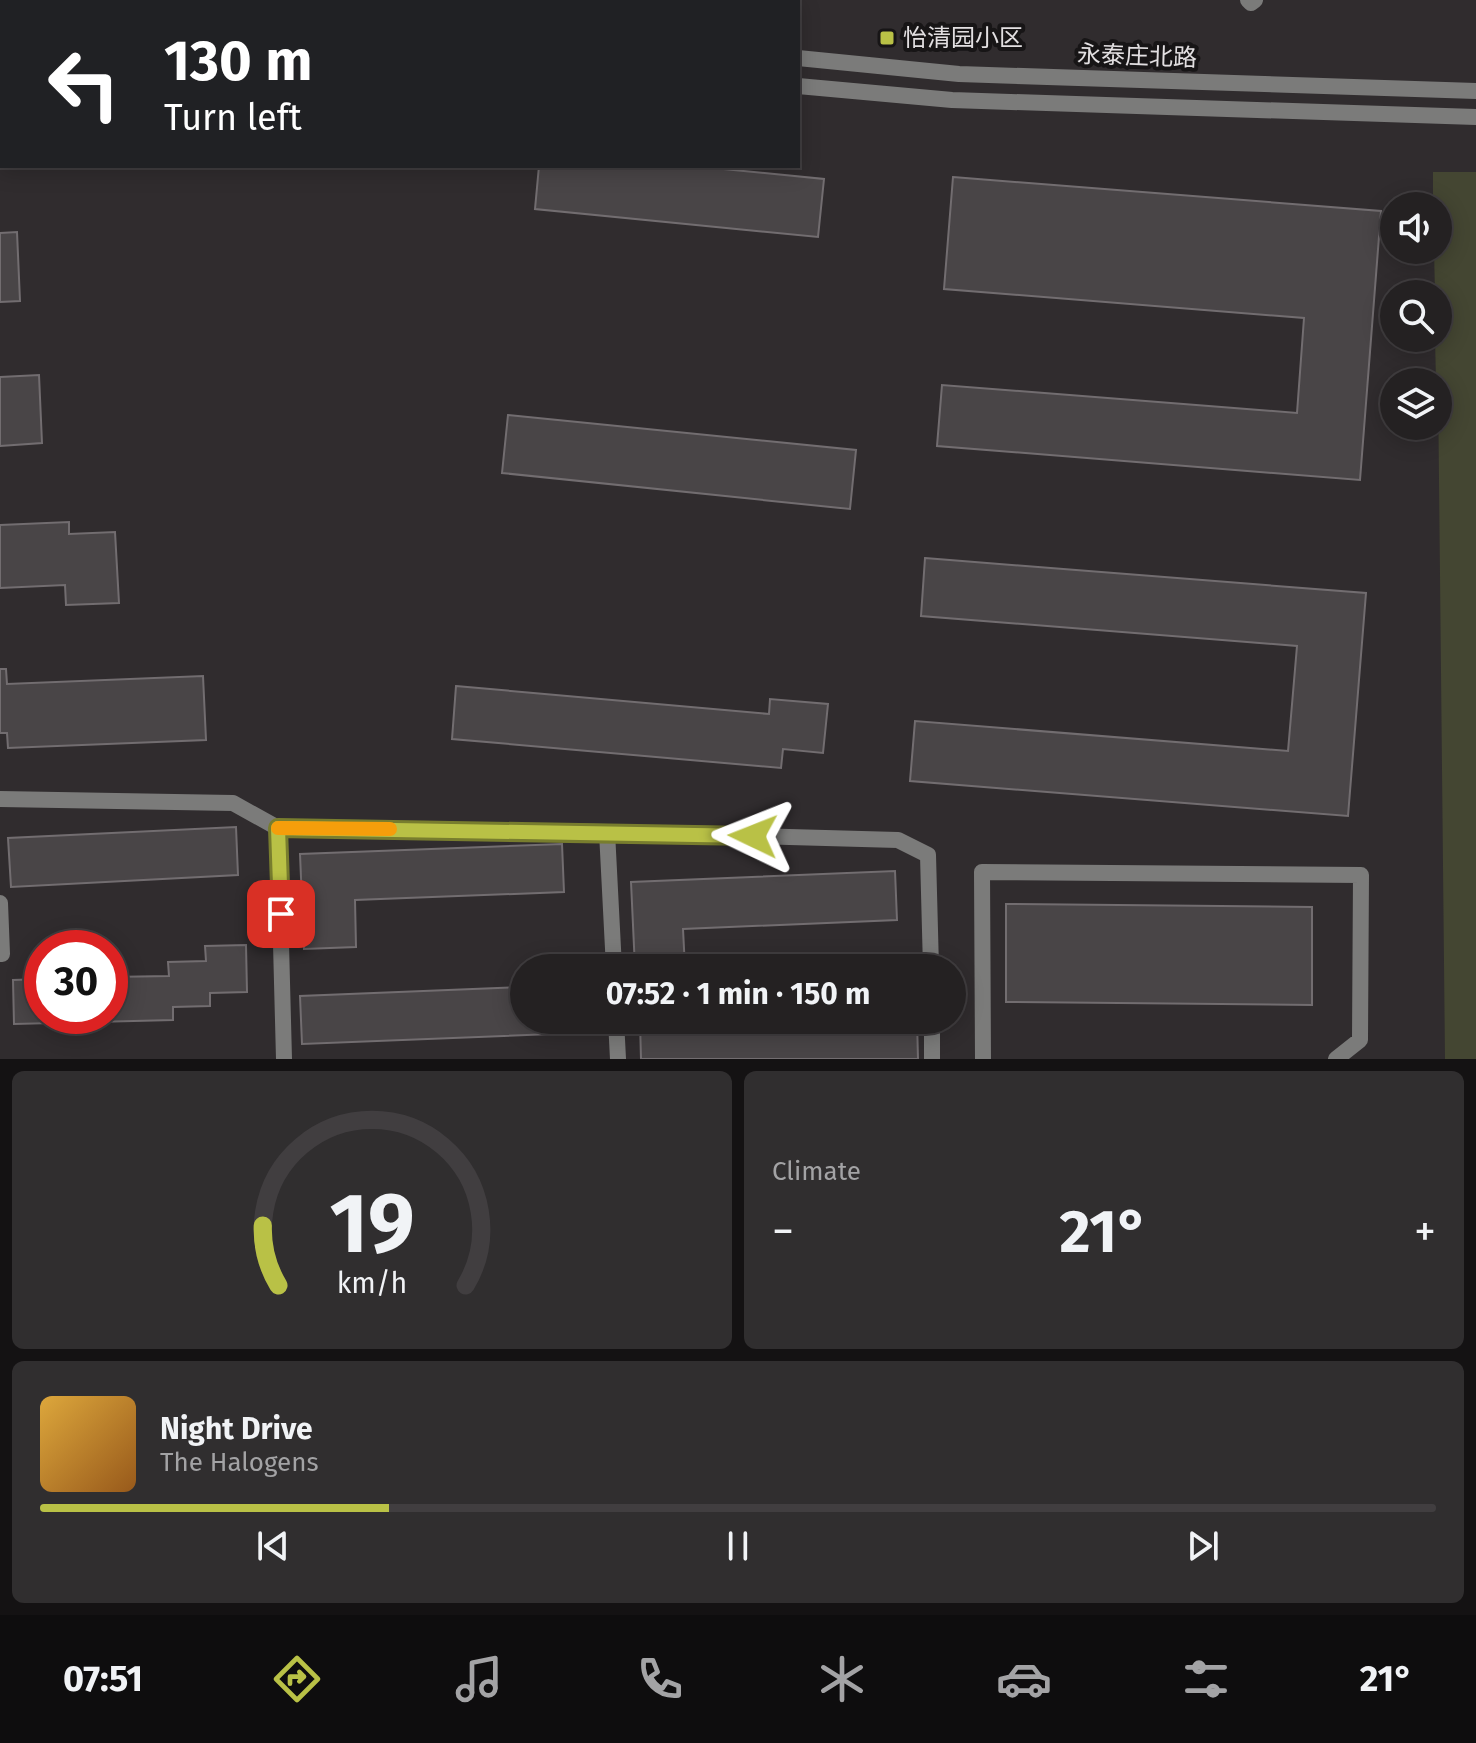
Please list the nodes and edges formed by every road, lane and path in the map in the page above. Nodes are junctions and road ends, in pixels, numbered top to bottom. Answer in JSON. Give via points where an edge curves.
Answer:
{"nodes":[{"id":1,"x":1248,"y":0,"type":"edge"},
{"id":2,"x":1255,"y":0,"type":"edge"},
{"id":3,"x":800,"y":58,"type":"edge"},
{"id":4,"x":800,"y":86,"type":"edge"},
{"id":5,"x":1476,"y":91,"type":"edge"},
{"id":6,"x":1476,"y":117,"type":"edge"},
{"id":7,"x":0,"y":799,"type":"edge"},
{"id":8,"x":278,"y":828,"type":"junction"},
{"id":9,"x":607,"y":832,"type":"junction"},
{"id":10,"x":0,"y":903,"type":"edge"},
{"id":11,"x":0,"y":954,"type":"edge"},
{"id":12,"x":613,"y":954,"type":"edge"},
{"id":13,"x":931,"y":954,"type":"edge"},
{"id":14,"x":617,"y":1034,"type":"edge"},
{"id":15,"x":932,"y":1034,"type":"edge"},
{"id":16,"x":284,"y":1059,"type":"edge"},
{"id":17,"x":618,"y":1059,"type":"edge"},
{"id":18,"x":932,"y":1059,"type":"edge"},
{"id":19,"x":983,"y":1059,"type":"edge"},
{"id":20,"x":1336,"y":1059,"type":"edge"}],
"edges":[{"from":1,"to":2,"type":"street"},
{"from":3,"to":5,"type":"street","name":"永泰庄北路","via":[[959,74]]},
{"from":4,"to":6,"type":"street","name":"永泰庄北路","via":[[952,100]]},
{"from":7,"to":8,"type":"street","via":[[233,803]]},
{"from":8,"to":9,"type":"street"},
{"from":8,"to":16,"type":"street"},
{"from":9,"to":12,"type":"street"},
{"from":9,"to":13,"type":"street","via":[[898,840],[928,855]]},
{"from":10,"to":11,"type":"street"},
{"from":14,"to":17,"type":"street"},
{"from":15,"to":18,"type":"street"},
{"from":19,"to":20,"type":"street","via":[[982,872],[1361,875],[1360,1040]]}]}
